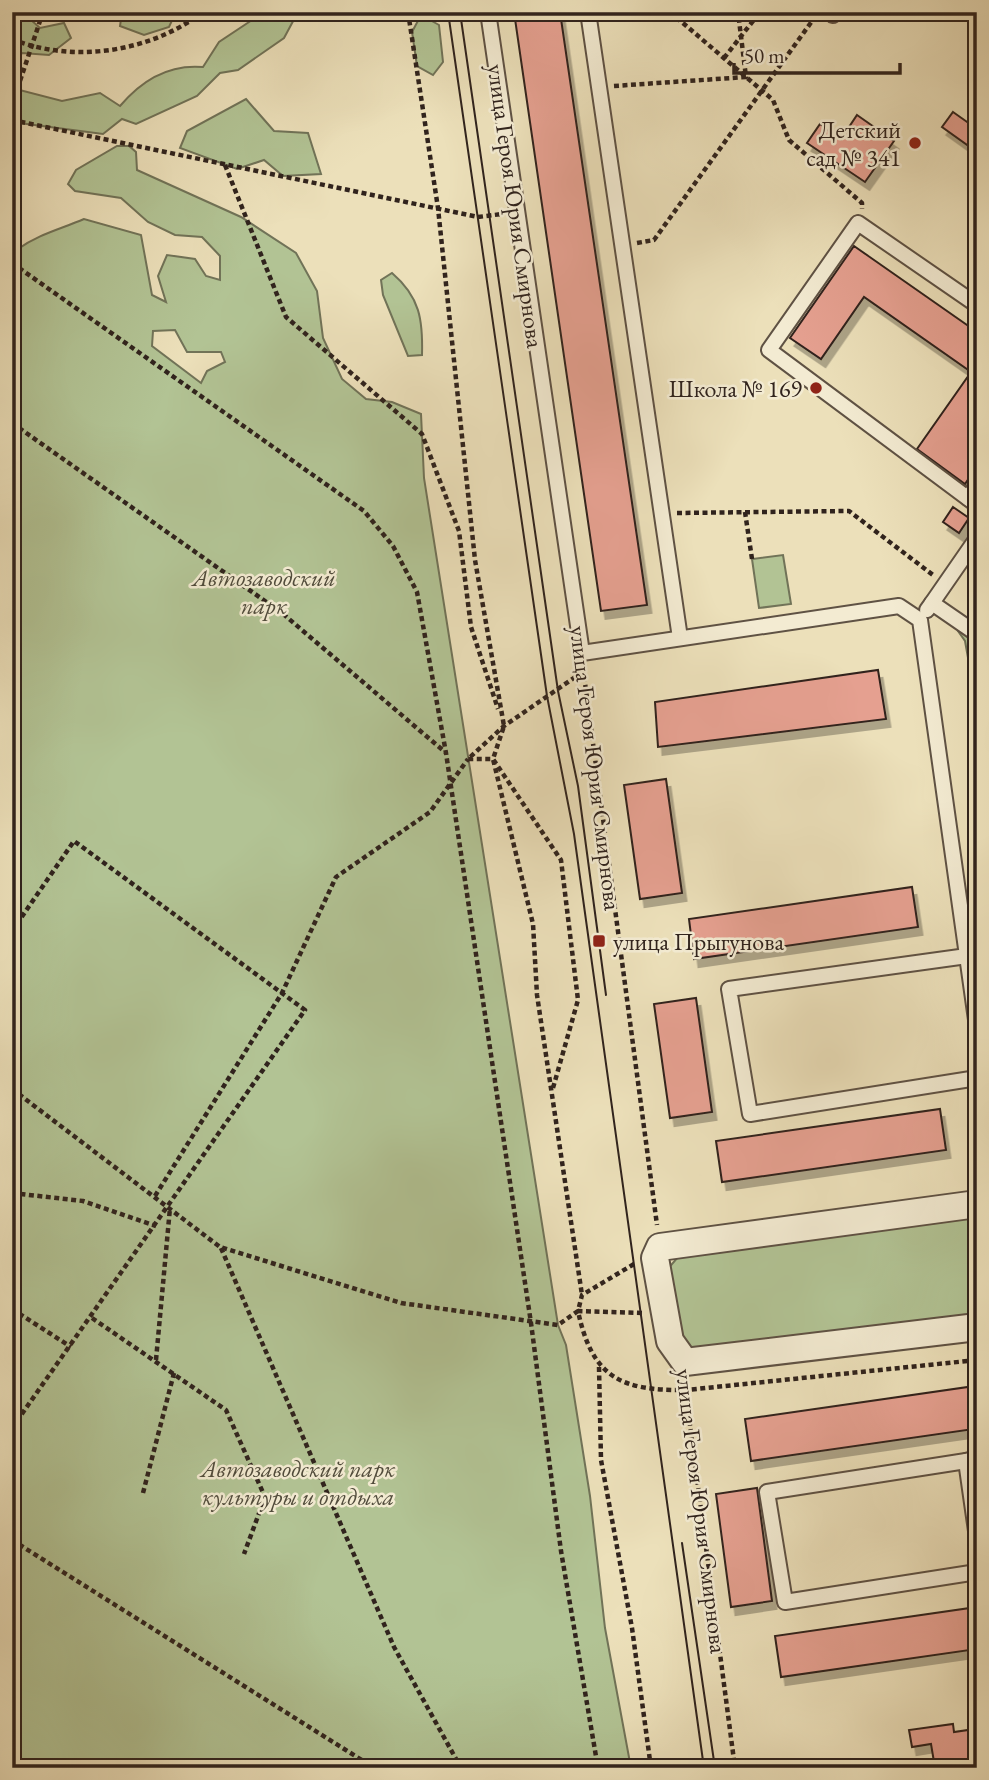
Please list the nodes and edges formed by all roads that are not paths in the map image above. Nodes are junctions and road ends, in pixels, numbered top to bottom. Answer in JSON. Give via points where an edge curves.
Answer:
{"nodes":[{"id":1,"x":488,"y":12,"type":"edge"},
{"id":2,"x":588,"y":12,"type":"edge"},
{"id":3,"x":977,"y":305,"type":"edge"},
{"id":4,"x":977,"y":485,"type":"edge"},
{"id":5,"x":972,"y":501,"type":"edge"},
{"id":6,"x":977,"y":538,"type":"edge"},
{"id":7,"x":932,"y":603,"type":"junction"},
{"id":8,"x":920,"y":620,"type":"junction"},
{"id":9,"x":977,"y":634,"type":"edge"},
{"id":10,"x":680,"y":638,"type":"junction"},
{"id":11,"x":967,"y":956,"type":"junction"},
{"id":12,"x":977,"y":1027,"type":"edge"},
{"id":13,"x":977,"y":1078,"type":"edge"},
{"id":14,"x":977,"y":1204,"type":"edge"},
{"id":15,"x":977,"y":1327,"type":"edge"},
{"id":16,"x":971,"y":1460,"type":"edge"},
{"id":17,"x":977,"y":1538,"type":"edge"},
{"id":18,"x":977,"y":1572,"type":"edge"}],
"edges":[{"from":1,"to":10,"type":"lane","name":"улица Героя Юрия Смирнова","via":[[582,653]]},
{"from":2,"to":10,"type":"lane"},
{"from":3,"to":5,"type":"lane","via":[[858,223],[769,350]]},
{"from":4,"to":5,"type":"lane"},
{"from":6,"to":7,"type":"lane"},
{"from":7,"to":8,"type":"lane"},
{"from":7,"to":9,"type":"lane"},
{"from":8,"to":10,"type":"lane","via":[[899,606]]},
{"from":8,"to":11,"type":"lane"},
{"from":11,"to":12,"type":"lane"},
{"from":11,"to":13,"type":"lane","via":[[729,989],[750,1114]]},
{"from":14,"to":15,"type":"street","name":"улица Героя Юрия Смирнова","via":[[657,1253],[670,1341],[685,1362]]},
{"from":16,"to":17,"type":"lane"},
{"from":16,"to":18,"type":"lane","via":[[768,1492],[785,1602]]}]}
